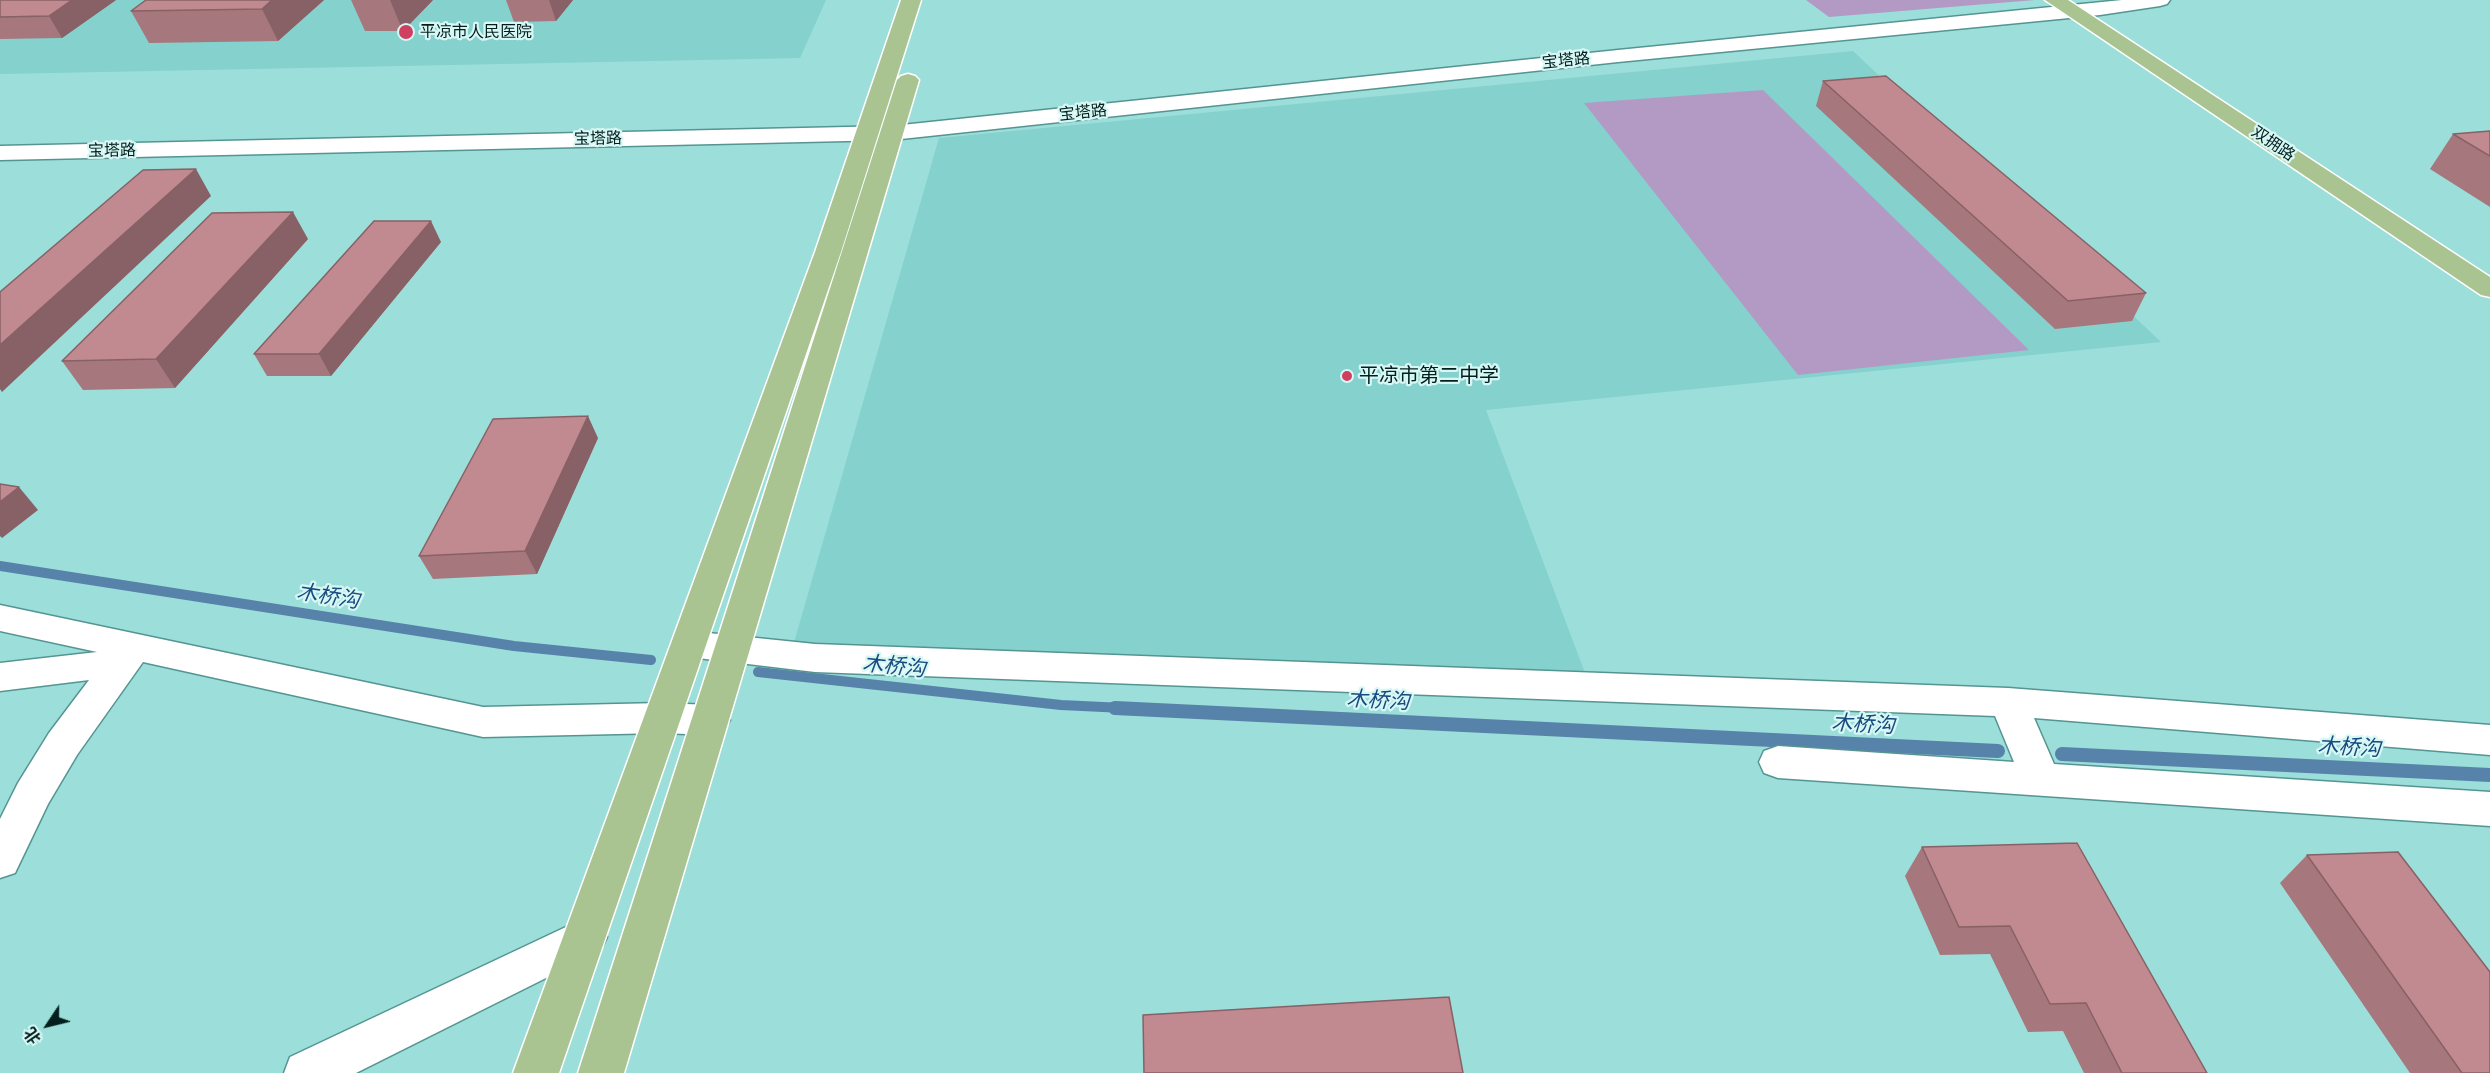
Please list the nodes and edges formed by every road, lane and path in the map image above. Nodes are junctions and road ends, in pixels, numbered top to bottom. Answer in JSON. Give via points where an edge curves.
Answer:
{"nodes":[{"id":1,"x":911,"y":0,"type":"edge"},
{"id":2,"x":932,"y":0,"type":"edge"},
{"id":3,"x":2160,"y":0,"type":"edge"},
{"id":4,"x":2078,"y":5,"type":"edge"},
{"id":5,"x":880,"y":133,"type":"junction"},
{"id":6,"x":0,"y":153,"type":"edge"},
{"id":7,"x":2490,"y":269,"type":"edge"},
{"id":8,"x":2490,"y":289,"type":"edge"},
{"id":9,"x":0,"y":618,"type":"edge"},
{"id":10,"x":688,"y":644,"type":"junction"},
{"id":11,"x":733,"y":648,"type":"junction"},
{"id":12,"x":128,"y":655,"type":"junction"},
{"id":13,"x":0,"y":677,"type":"edge"},
{"id":14,"x":2008,"y":702,"type":"junction"},
{"id":15,"x":662,"y":718,"type":"junction"},
{"id":16,"x":711,"y":720,"type":"junction"},
{"id":17,"x":2490,"y":740,"type":"edge"},
{"id":18,"x":1778,"y":762,"type":"dead end"},
{"id":19,"x":2041,"y":778,"type":"junction"},
{"id":20,"x":16,"y":797,"type":"edge"},
{"id":21,"x":2490,"y":809,"type":"edge"},
{"id":22,"x":0,"y":860,"type":"edge"},
{"id":23,"x":585,"y":937,"type":"junction"},
{"id":24,"x":307,"y":1073,"type":"edge"},
{"id":25,"x":536,"y":1073,"type":"edge"},
{"id":26,"x":601,"y":1073,"type":"edge"}],
"edges":[{"from":1,"to":5,"type":"main road"},
{"from":2,"to":5,"type":"main road"},
{"from":3,"to":4,"type":"street","name":"宝塔路"},
{"from":4,"to":5,"type":"street","name":"宝塔路"},
{"from":4,"to":7,"type":"main road","name":"双拥路"},
{"from":4,"to":8,"type":"main road","name":"双拥路"},
{"from":5,"to":6,"type":"street","name":"宝塔路"},
{"from":5,"to":10,"type":"main road","via":[[828,252]]},
{"from":5,"to":11,"type":"main road"},
{"from":9,"to":12,"type":"street"},
{"from":10,"to":11,"type":"street"},
{"from":10,"to":15,"type":"main road"},
{"from":11,"to":14,"type":"street","via":[[815,658]]},
{"from":11,"to":16,"type":"main road"},
{"from":12,"to":13,"type":"street"},
{"from":12,"to":15,"type":"street","via":[[483,722]]},
{"from":12,"to":20,"type":"street","via":[[63,744]]},
{"from":14,"to":17,"type":"street"},
{"from":14,"to":19,"type":"street"},
{"from":15,"to":16,"type":"street"},
{"from":15,"to":23,"type":"main road"},
{"from":16,"to":26,"type":"main road"},
{"from":18,"to":19,"type":"street"},
{"from":19,"to":21,"type":"street"},
{"from":20,"to":22,"type":"street"},
{"from":23,"to":24,"type":"street"},
{"from":23,"to":25,"type":"main road"}]}
